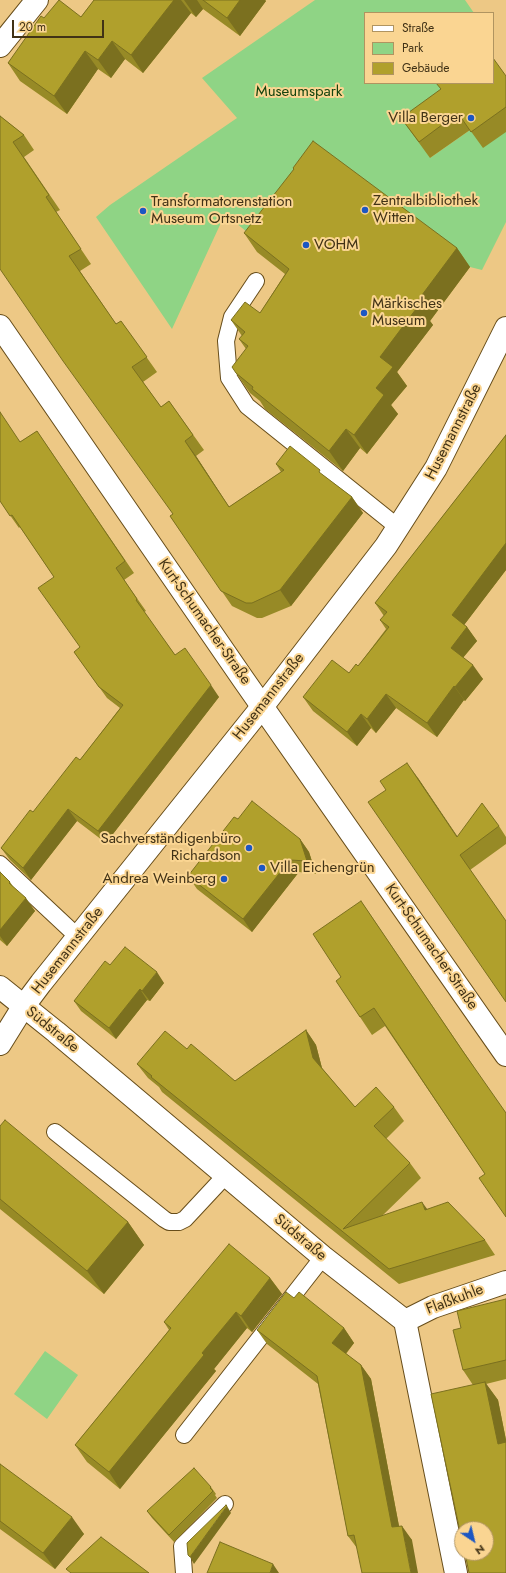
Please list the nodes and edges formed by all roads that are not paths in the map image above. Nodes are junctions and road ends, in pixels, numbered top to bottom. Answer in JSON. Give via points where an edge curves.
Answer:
{"nodes":[{"id":1,"x":37,"y":0,"type":"edge"},
{"id":2,"x":0,"y":46,"type":"edge"},
{"id":3,"x":256,"y":281,"type":"dead end"},
{"id":4,"x":0,"y":326,"type":"edge"},
{"id":5,"x":506,"y":328,"type":"edge"},
{"id":6,"x":399,"y":528,"type":"junction"},
{"id":7,"x":262,"y":707,"type":"junction"},
{"id":8,"x":0,"y":864,"type":"edge"},
{"id":9,"x":78,"y":937,"type":"junction"},
{"id":10,"x":0,"y":987,"type":"edge"},
{"id":11,"x":23,"y":1007,"type":"junction"},
{"id":12,"x":0,"y":1044,"type":"edge"},
{"id":13,"x":506,"y":1055,"type":"edge"},
{"id":14,"x":55,"y":1132,"type":"dead end"},
{"id":15,"x":226,"y":1175,"type":"junction"},
{"id":16,"x":323,"y":1257,"type":"junction"},
{"id":17,"x":506,"y":1282,"type":"edge"},
{"id":18,"x":405,"y":1321,"type":"junction"},
{"id":19,"x":184,"y":1435,"type":"dead end"},
{"id":20,"x":226,"y":1504,"type":"edge"},
{"id":21,"x":184,"y":1573,"type":"edge"},
{"id":22,"x":456,"y":1573,"type":"edge"}],
"edges":[{"from":1,"to":2,"type":"street"},
{"from":3,"to":6,"type":"lane","via":[[232,317],[226,341],[229,378],[247,406]]},
{"from":4,"to":7,"type":"street","name":"Kurt-Schumacher-Straße"},
{"from":5,"to":6,"type":"street","name":"Husemannstraße","via":[[436,468]]},
{"from":6,"to":7,"type":"street","name":"Husemannstraße"},
{"from":7,"to":9,"type":"street","name":"Husemannstraße"},
{"from":7,"to":13,"type":"street","name":"Kurt-Schumacher-Straße"},
{"from":8,"to":9,"type":"lane"},
{"from":9,"to":11,"type":"street","name":"Husemannstraße"},
{"from":10,"to":11,"type":"street","name":"Südstraße"},
{"from":11,"to":12,"type":"street","name":"Husemannstraße"},
{"from":11,"to":15,"type":"street","name":"Südstraße"},
{"from":14,"to":15,"type":"lane","via":[[170,1222],[185,1219]]},
{"from":15,"to":16,"type":"street","name":"Südstraße"},
{"from":16,"to":18,"type":"street","name":"Südstraße"},
{"from":16,"to":19,"type":"lane"},
{"from":17,"to":18,"type":"street","name":"Flaßkuhle","via":[[433,1307]]},
{"from":18,"to":22,"type":"street"},
{"from":20,"to":21,"type":"lane","via":[[182,1546]]}]}
